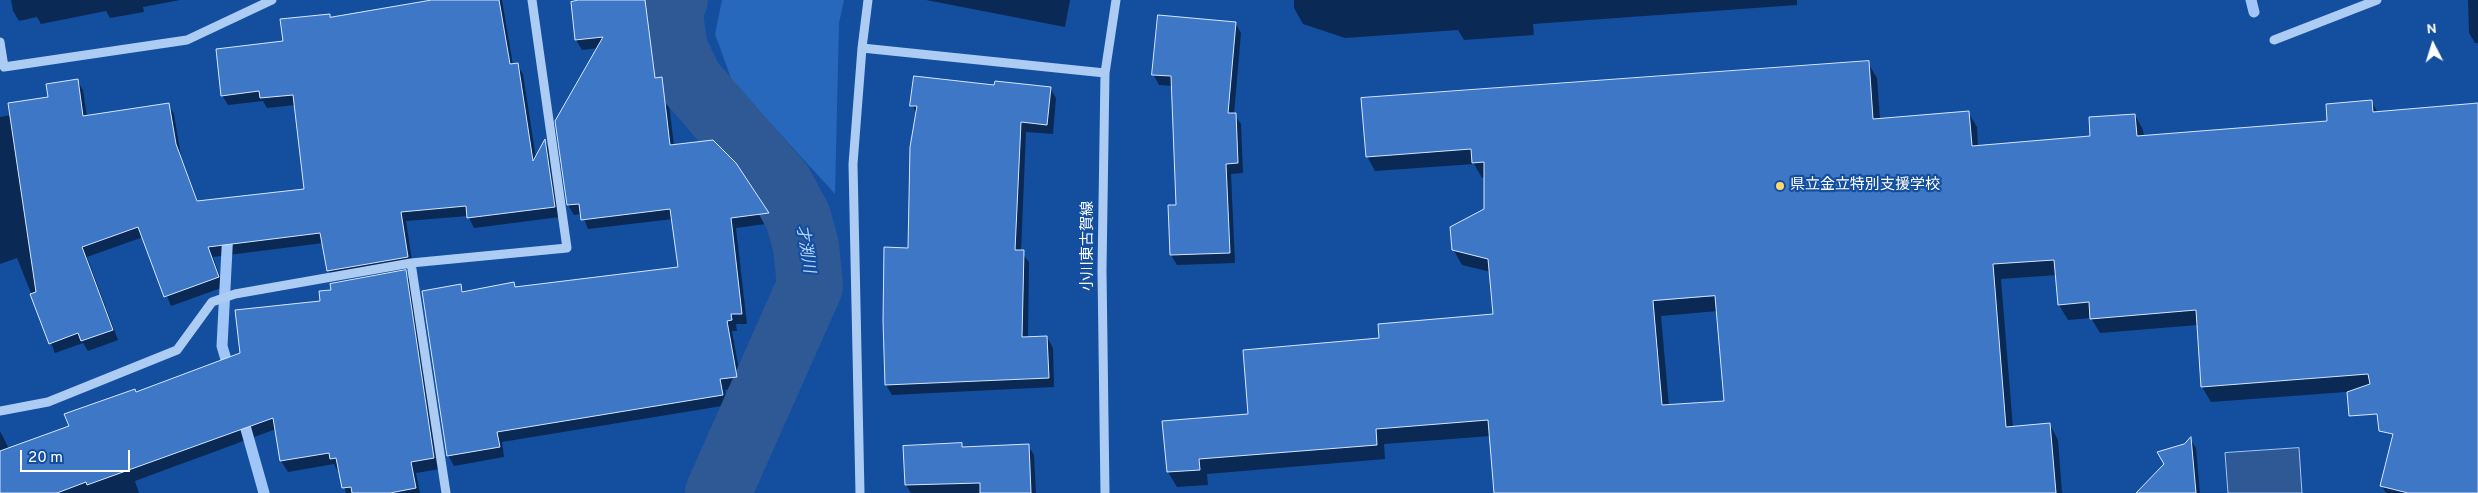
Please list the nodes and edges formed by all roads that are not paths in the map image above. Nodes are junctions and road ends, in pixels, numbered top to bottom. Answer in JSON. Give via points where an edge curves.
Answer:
{"nodes":[{"id":1,"x":272,"y":0,"type":"edge"},
{"id":2,"x":532,"y":0,"type":"edge"},
{"id":3,"x":868,"y":0,"type":"edge"},
{"id":4,"x":1116,"y":0,"type":"edge"},
{"id":5,"x":2377,"y":0,"type":"edge"},
{"id":6,"x":2274,"y":40,"type":"dead end"},
{"id":7,"x":0,"y":42,"type":"edge"},
{"id":8,"x":862,"y":48,"type":"junction"},
{"id":9,"x":1105,"y":73,"type":"junction"},
{"id":10,"x":411,"y":263,"type":"junction"},
{"id":11,"x":0,"y":412,"type":"edge"},
{"id":12,"x":446,"y":493,"type":"edge"},
{"id":13,"x":860,"y":493,"type":"edge"},
{"id":14,"x":1105,"y":493,"type":"edge"}],
"edges":[{"from":1,"to":7,"type":"street","via":[[187,40],[4,67]]},
{"from":2,"to":10,"type":"street","via":[[567,248]]},
{"from":3,"to":8,"type":"street"},
{"from":4,"to":9,"type":"street","name":"小川東古賀線"},
{"from":5,"to":6,"type":"street"},
{"from":8,"to":9,"type":"street"},
{"from":8,"to":13,"type":"street","via":[[853,164]]},
{"from":9,"to":14,"type":"street","name":"小川東古賀線","via":[[1102,270]]},
{"from":10,"to":11,"type":"street","via":[[235,294],[212,302],[177,350],[48,402]]},
{"from":10,"to":12,"type":"street"}]}
